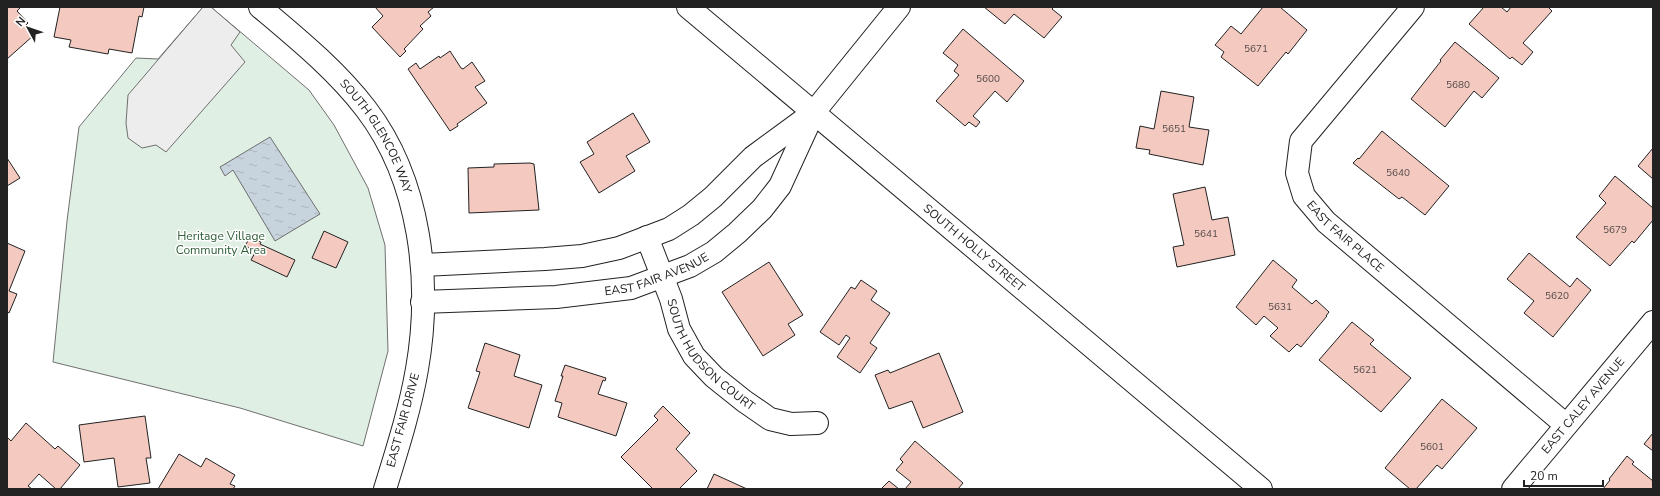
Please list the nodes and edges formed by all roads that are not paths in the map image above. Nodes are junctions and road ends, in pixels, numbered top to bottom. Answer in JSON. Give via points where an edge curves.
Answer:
{"nodes":[{"id":1,"x":260,"y":7,"type":"edge"},
{"id":2,"x":688,"y":7,"type":"edge"},
{"id":3,"x":899,"y":7,"type":"edge"},
{"id":4,"x":1414,"y":7,"type":"edge"},
{"id":5,"x":814,"y":112,"type":"junction"},
{"id":6,"x":647,"y":237,"type":"junction"},
{"id":7,"x":423,"y":265,"type":"junction"},
{"id":8,"x":663,"y":277,"type":"junction"},
{"id":9,"x":422,"y":302,"type":"junction"},
{"id":10,"x":1653,"y":322,"type":"edge"},
{"id":11,"x":817,"y":423,"type":"dead end"},
{"id":12,"x":1566,"y":425,"type":"junction"},
{"id":13,"x":385,"y":489,"type":"edge"},
{"id":14,"x":1260,"y":489,"type":"edge"},
{"id":15,"x":1512,"y":489,"type":"edge"}],
"edges":[{"from":1,"to":7,"type":"street","name":"SOUTH GLENCOE WAY","via":[[345,83],[384,136],[399,165],[408,193],[418,230]]},
{"from":2,"to":5,"type":"street","name":"SOUTH HOLLY STREET"},
{"from":3,"to":5,"type":"street","name":"EAST FAIR AVENUE"},
{"from":4,"to":12,"type":"street","name":"EAST FAIR PLACE","via":[[1301,141],[1297,173],[1304,196],[1326,222]]},
{"from":5,"to":6,"type":"street","name":"EAST FAIR AVENUE","via":[[753,157],[714,197],[691,215],[669,229]]},
{"from":5,"to":8,"type":"street","name":"EAST FAIR AVENUE","via":[[780,186],[762,209],[714,252],[690,266]]},
{"from":5,"to":14,"type":"street","name":"SOUTH HOLLY STREET"},
{"from":6,"to":7,"type":"street","name":"EAST FAIR AVENUE","via":[[619,248],[582,256]]},
{"from":6,"to":8,"type":"street","name":"SOUTH HUDSON COURT"},
{"from":7,"to":9,"type":"street","name":"SOUTH GLENCOE WAY"},
{"from":8,"to":9,"type":"street","name":"EAST FAIR AVENUE","via":[[631,288],[592,294]]},
{"from":8,"to":11,"type":"street","name":"SOUTH HUDSON COURT","via":[[680,329],[694,356],[714,377],[770,419],[791,424]]},
{"from":9,"to":13,"type":"street","name":"EAST FAIR DRIVE","via":[[417,369],[409,407]]},
{"from":10,"to":12,"type":"street","name":"EAST CALEY AVENUE"},
{"from":12,"to":15,"type":"street","name":"EAST CALEY AVENUE"}]}
